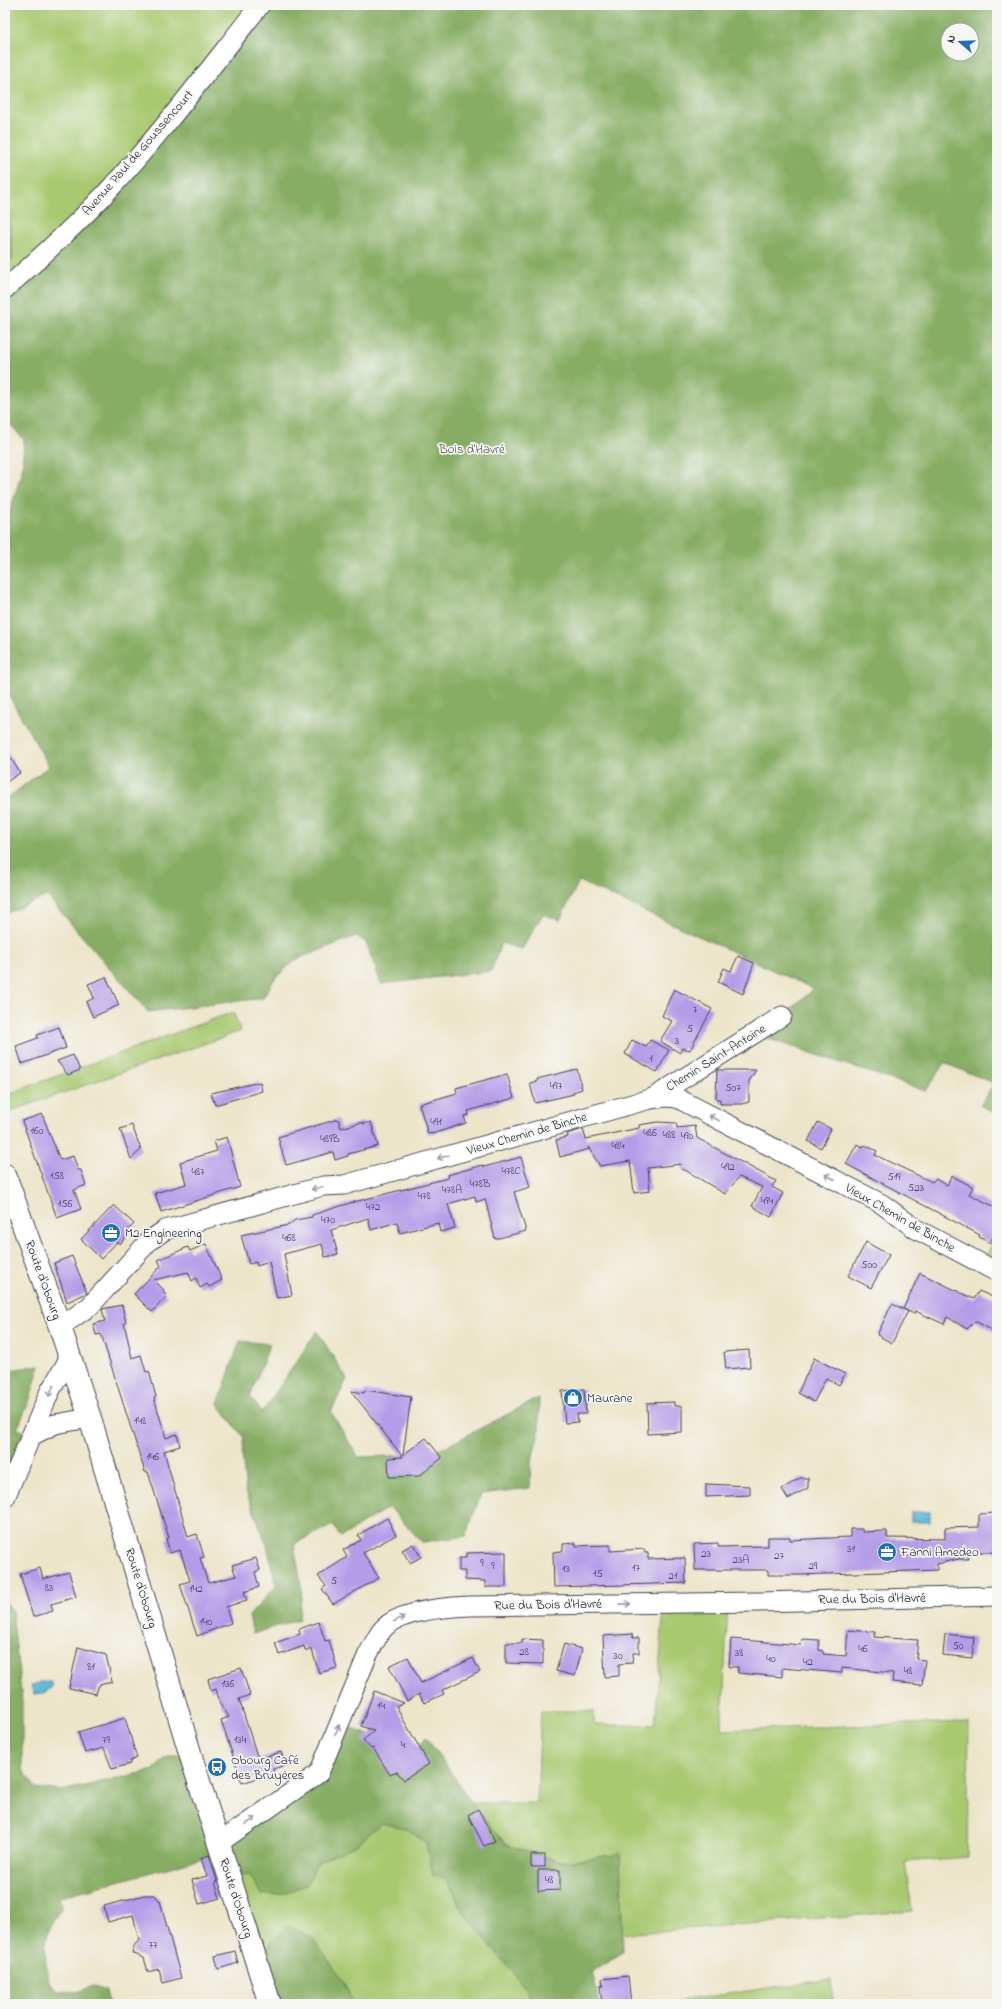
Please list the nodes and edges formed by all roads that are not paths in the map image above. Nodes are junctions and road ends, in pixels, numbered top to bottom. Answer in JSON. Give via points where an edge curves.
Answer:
{"nodes":[{"id":1,"x":260,"y":5,"type":"edge"},
{"id":2,"x":5,"y":290,"type":"edge"},
{"id":3,"x":782,"y":1016,"type":"dead end"},
{"id":4,"x":650,"y":1099,"type":"junction"},
{"id":5,"x":5,"y":1175,"type":"edge"},
{"id":6,"x":997,"y":1272,"type":"edge"},
{"id":7,"x":60,"y":1327,"type":"junction"},
{"id":8,"x":70,"y":1357,"type":"junction"},
{"id":9,"x":90,"y":1418,"type":"junction"},
{"id":10,"x":33,"y":1435,"type":"junction"},
{"id":11,"x":5,"y":1498,"type":"edge"},
{"id":12,"x":997,"y":1596,"type":"edge"},
{"id":13,"x":219,"y":1843,"type":"junction"},
{"id":14,"x":270,"y":2004,"type":"edge"}],
"edges":[{"from":1,"to":2,"type":"street","name":"Avenue Paul de Goussencourt","via":[[150,143],[107,192],[67,234]]},
{"from":3,"to":4,"type":"street","name":"Chemin Saint-Antoine"},
{"from":6,"to":4,"type":"street","name":"Vieux Chemin de Binche","one_way":true,"via":[[916,1229],[882,1204],[677,1098]]},
{"from":4,"to":7,"type":"street","name":"Vieux Chemin de Binche","one_way":true,"via":[[344,1185],[323,1186],[165,1230],[149,1241],[90,1306]]},
{"from":5,"to":7,"type":"main road","name":"Route d'Obourg"},
{"from":7,"to":8,"type":"main road","name":"Route d'Obourg"},
{"from":8,"to":9,"type":"main road","name":"Route d'Obourg"},
{"from":8,"to":10,"type":"street","one_way":true,"via":[[50,1391]]},
{"from":9,"to":10,"type":"street","via":[[55,1424]]},
{"from":9,"to":13,"type":"main road","name":"Route d'Obourg"},
{"from":10,"to":11,"type":"street"},
{"from":13,"to":12,"type":"street","name":"Rue du Bois d'Havré","one_way":true,"via":[[319,1773],[368,1654],[385,1627],[407,1616],[448,1607],[470,1606]]},
{"from":13,"to":14,"type":"main road","name":"Route d'Obourg"}]}
